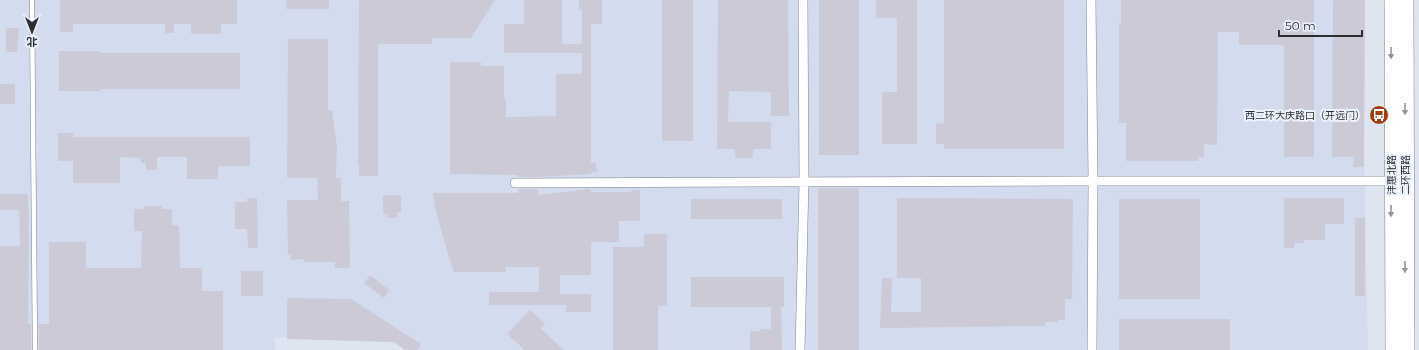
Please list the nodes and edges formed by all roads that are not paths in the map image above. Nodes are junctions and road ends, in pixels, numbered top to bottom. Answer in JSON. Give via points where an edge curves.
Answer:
{"nodes":[{"id":1,"x":32,"y":0,"type":"edge"},
{"id":2,"x":802,"y":0,"type":"edge"},
{"id":3,"x":1091,"y":0,"type":"edge"},
{"id":4,"x":1391,"y":0,"type":"edge"},
{"id":5,"x":1405,"y":0,"type":"edge"},
{"id":6,"x":1093,"y":181,"type":"junction"},
{"id":7,"x":1391,"y":181,"type":"junction"},
{"id":8,"x":804,"y":182,"type":"junction"},
{"id":9,"x":515,"y":183,"type":"dead end"},
{"id":10,"x":35,"y":350,"type":"edge"},
{"id":11,"x":800,"y":350,"type":"edge"},
{"id":12,"x":1092,"y":350,"type":"edge"},
{"id":13,"x":1392,"y":350,"type":"edge"},
{"id":14,"x":1406,"y":350,"type":"edge"}],
"edges":[{"from":1,"to":10,"type":"lane"},
{"from":2,"to":8,"type":"street"},
{"from":3,"to":6,"type":"street"},
{"from":4,"to":7,"type":"main road","name":"沣惠北路","one_way":true},
{"from":5,"to":14,"type":"highway","name":"二环西路","one_way":true},
{"from":6,"to":7,"type":"street"},
{"from":6,"to":8,"type":"street"},
{"from":6,"to":12,"type":"street"},
{"from":7,"to":13,"type":"main road","name":"沣惠北路","one_way":true},
{"from":8,"to":9,"type":"street"},
{"from":8,"to":11,"type":"street"}]}
